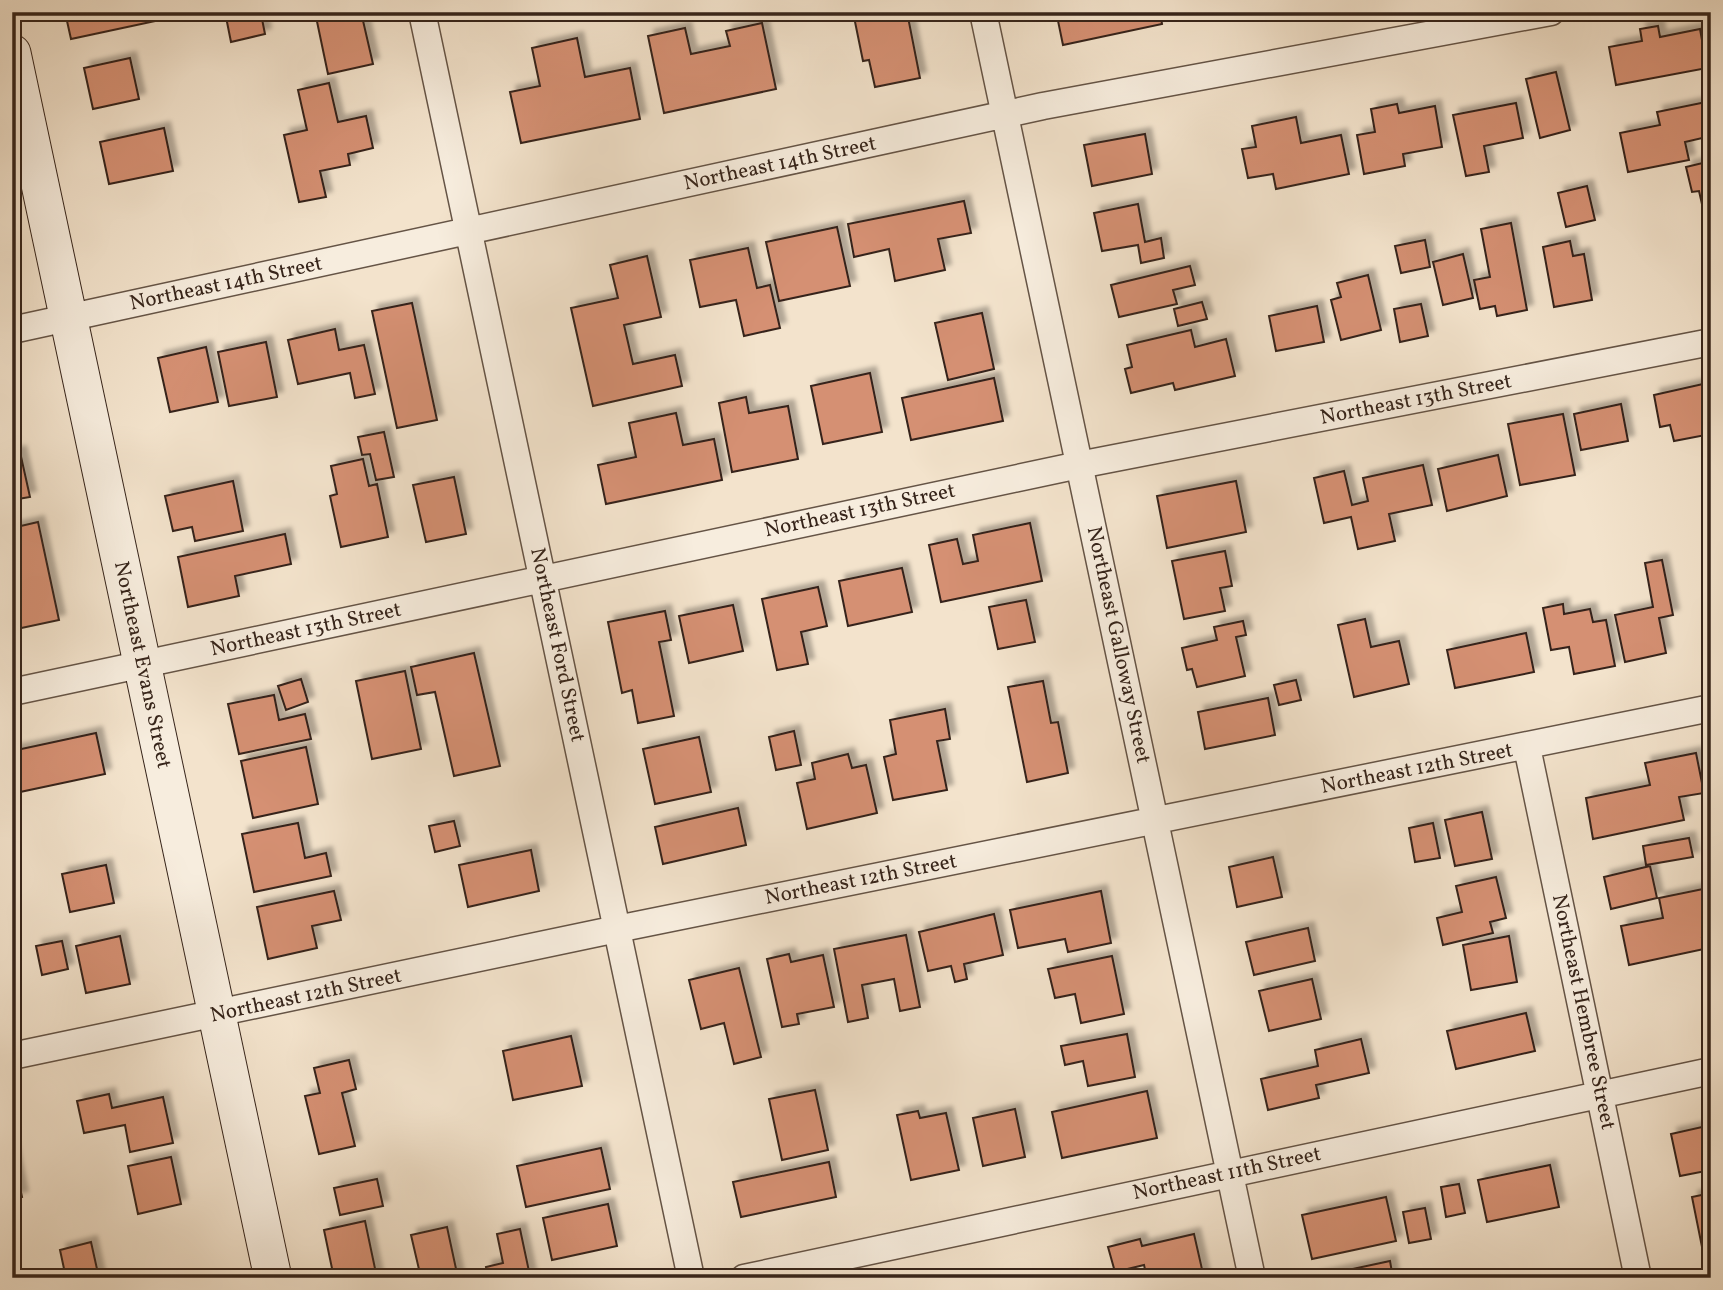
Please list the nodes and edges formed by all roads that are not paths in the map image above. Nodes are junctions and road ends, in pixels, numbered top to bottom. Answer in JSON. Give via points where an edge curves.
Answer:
{"nodes":[{"id":1,"x":422,"y":12,"type":"edge"},
{"id":2,"x":983,"y":12,"type":"edge"},
{"id":3,"x":1551,"y":12,"type":"edge"},
{"id":4,"x":12,"y":53,"type":"edge"},
{"id":5,"x":1005,"y":114,"type":"junction"},
{"id":6,"x":469,"y":232,"type":"junction"},
{"id":7,"x":69,"y":318,"type":"junction"},
{"id":8,"x":12,"y":330,"type":"edge"},
{"id":9,"x":1711,"y":342,"type":"edge"},
{"id":10,"x":1079,"y":465,"type":"junction"},
{"id":11,"x":543,"y":579,"type":"junction"},
{"id":12,"x":143,"y":666,"type":"junction"},
{"id":13,"x":12,"y":692,"type":"edge"},
{"id":14,"x":1711,"y":708,"type":"edge"},
{"id":15,"x":1527,"y":747,"type":"junction"},
{"id":16,"x":1155,"y":821,"type":"junction"},
{"id":17,"x":617,"y":929,"type":"junction"},
{"id":18,"x":217,"y":1016,"type":"junction"},
{"id":19,"x":12,"y":1056,"type":"edge"},
{"id":20,"x":1711,"y":1071,"type":"edge"},
{"id":21,"x":1601,"y":1094,"type":"junction"},
{"id":22,"x":1230,"y":1174,"type":"junction"},
{"id":23,"x":273,"y":1278,"type":"edge"},
{"id":24,"x":691,"y":1278,"type":"edge"},
{"id":25,"x":744,"y":1278,"type":"edge"},
{"id":26,"x":1252,"y":1278,"type":"edge"},
{"id":27,"x":1638,"y":1278,"type":"edge"}],
"edges":[{"from":1,"to":6,"type":"street","name":"Northeast Ford Street"},
{"from":2,"to":5,"type":"street","name":"Northeast Galloway Street"},
{"from":3,"to":5,"type":"street","name":"Northeast 14th Street"},
{"from":4,"to":7,"type":"street","name":"Northeast Evans Street"},
{"from":5,"to":6,"type":"street","name":"Northeast 14th Street"},
{"from":5,"to":10,"type":"street","name":"Northeast Galloway Street"},
{"from":6,"to":7,"type":"street","name":"Northeast 14th Street"},
{"from":6,"to":11,"type":"street","name":"Northeast Ford Street"},
{"from":7,"to":8,"type":"street","name":"Northeast 14th Street"},
{"from":7,"to":12,"type":"street","name":"Northeast Evans Street"},
{"from":9,"to":10,"type":"street","name":"Northeast 13th Street"},
{"from":10,"to":11,"type":"street","name":"Northeast 13th Street"},
{"from":10,"to":16,"type":"street","name":"Northeast Galloway Street"},
{"from":11,"to":12,"type":"street","name":"Northeast 13th Street"},
{"from":11,"to":17,"type":"street","name":"Northeast Ford Street"},
{"from":12,"to":13,"type":"street","name":"Northeast 13th Street"},
{"from":12,"to":18,"type":"street","name":"Northeast Evans Street"},
{"from":14,"to":15,"type":"street","name":"Northeast 12th Street"},
{"from":15,"to":16,"type":"street","name":"Northeast 12th Street"},
{"from":15,"to":21,"type":"street","name":"Northeast Hembree Street"},
{"from":16,"to":17,"type":"street","name":"Northeast 12th Street"},
{"from":16,"to":22,"type":"street","name":"Northeast Galloway Street"},
{"from":17,"to":18,"type":"street","name":"Northeast 12th Street"},
{"from":17,"to":24,"type":"street","name":"Northeast Ford Street"},
{"from":18,"to":19,"type":"street","name":"Northeast 12th Street"},
{"from":18,"to":23,"type":"street","name":"Northeast Evans Street"},
{"from":20,"to":21,"type":"street","name":"Northeast 11th Street"},
{"from":21,"to":22,"type":"street","name":"Northeast 11th Street"},
{"from":21,"to":27,"type":"street","name":"Northeast Hembree Street"},
{"from":22,"to":25,"type":"street","name":"Northeast 11th Street"},
{"from":22,"to":26,"type":"street","name":"Northeast Galloway Street"}]}
